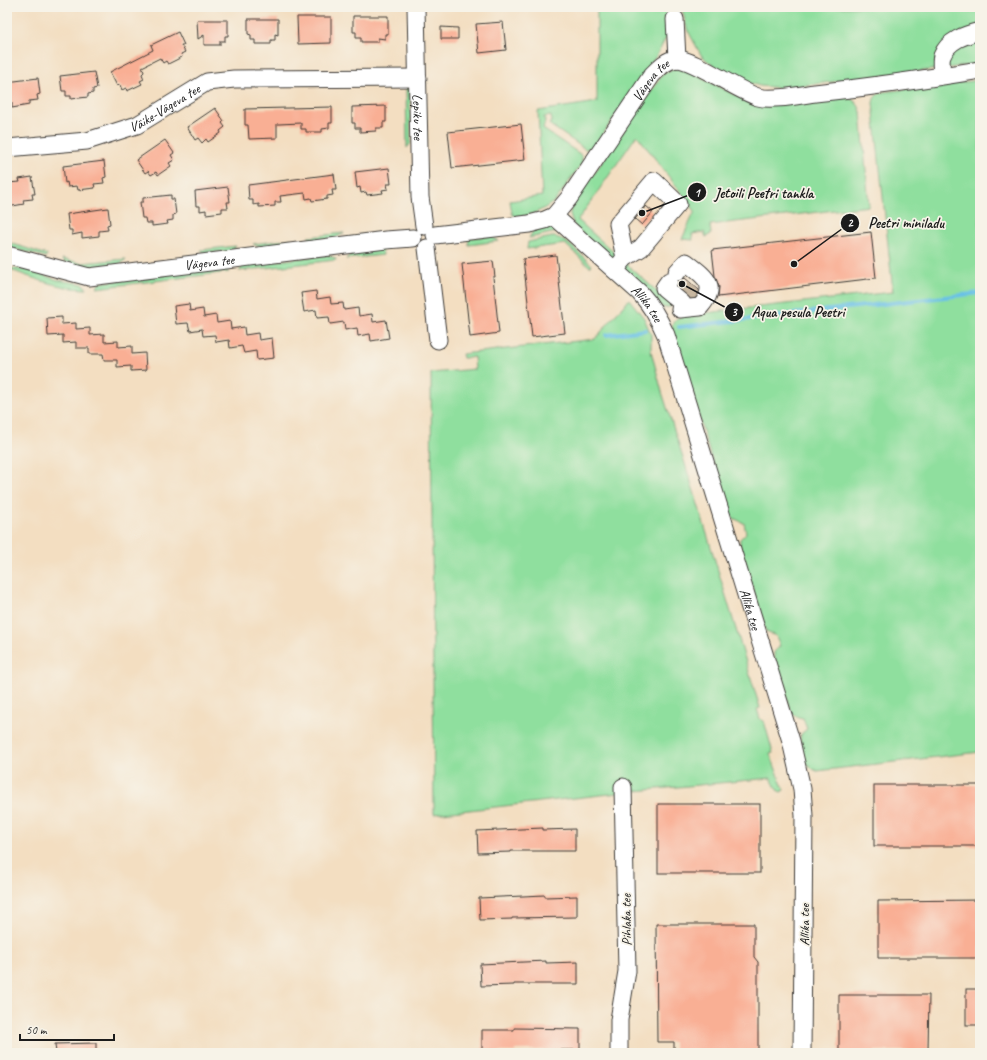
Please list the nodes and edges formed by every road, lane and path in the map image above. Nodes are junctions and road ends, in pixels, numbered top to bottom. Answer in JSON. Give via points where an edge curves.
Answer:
{"nodes":[{"id":1,"x":416,"y":7,"type":"edge"},
{"id":2,"x":675,"y":19,"type":"dead end"},
{"id":3,"x":980,"y":31,"type":"edge"},
{"id":4,"x":677,"y":59,"type":"junction"},
{"id":5,"x":980,"y":71,"type":"edge"},
{"id":6,"x":950,"y":74,"type":"junction"},
{"id":7,"x":418,"y":78,"type":"junction"},
{"id":8,"x":7,"y":148,"type":"edge"},
{"id":9,"x":554,"y":216,"type":"junction"},
{"id":10,"x":425,"y":237,"type":"junction"},
{"id":11,"x":7,"y":255,"type":"edge"},
{"id":12,"x":28,"y":262,"type":"junction"},
{"id":13,"x":7,"y":266,"type":"edge"},
{"id":14,"x":719,"y":304,"type":"dead end"},
{"id":15,"x":660,"y":320,"type":"junction"},
{"id":16,"x":438,"y":340,"type":"dead end"},
{"id":17,"x":623,"y":787,"type":"dead end"},
{"id":18,"x":619,"y":1053,"type":"edge"},
{"id":19,"x":802,"y":1053,"type":"edge"}],
"edges":[{"from":1,"to":7,"type":"street","name":"Lepiku tee"},
{"from":2,"to":4,"type":"street"},
{"from":3,"to":6,"type":"street","via":[[948,45],[941,58]]},
{"from":4,"to":6,"type":"street","name":"Vägeva tee","via":[[690,62],[760,98],[780,98]]},
{"from":4,"to":9,"type":"street","name":"Vägeva tee","via":[[666,62],[652,75],[569,198]]},
{"from":5,"to":6,"type":"street","name":"Vägeva tee"},
{"from":7,"to":8,"type":"street","name":"Väike-Vägeva tee","via":[[234,79],[207,82],[137,125],[123,130],[87,141]]},
{"from":7,"to":10,"type":"street","name":"Lepiku tee","via":[[420,197]]},
{"from":9,"to":10,"type":"street","name":"Vägeva tee","via":[[529,224]]},
{"from":9,"to":15,"type":"street","name":"Allika tee","via":[[620,264]]},
{"from":10,"to":12,"type":"street","name":"Vägeva tee","via":[[88,277]]},
{"from":10,"to":16,"type":"street","name":"Lepiku tee"},
{"from":11,"to":12,"type":"street","name":"Vägeva tee"},
{"from":12,"to":13,"type":"street"},
{"from":14,"to":15,"type":"street","via":[[685,287]]},
{"from":15,"to":19,"type":"street","name":"Allika tee","via":[[734,531],[795,726],[804,816]]},
{"from":17,"to":18,"type":"street","name":"Pihlaka tee","via":[[627,971],[619,1020]]}]}
